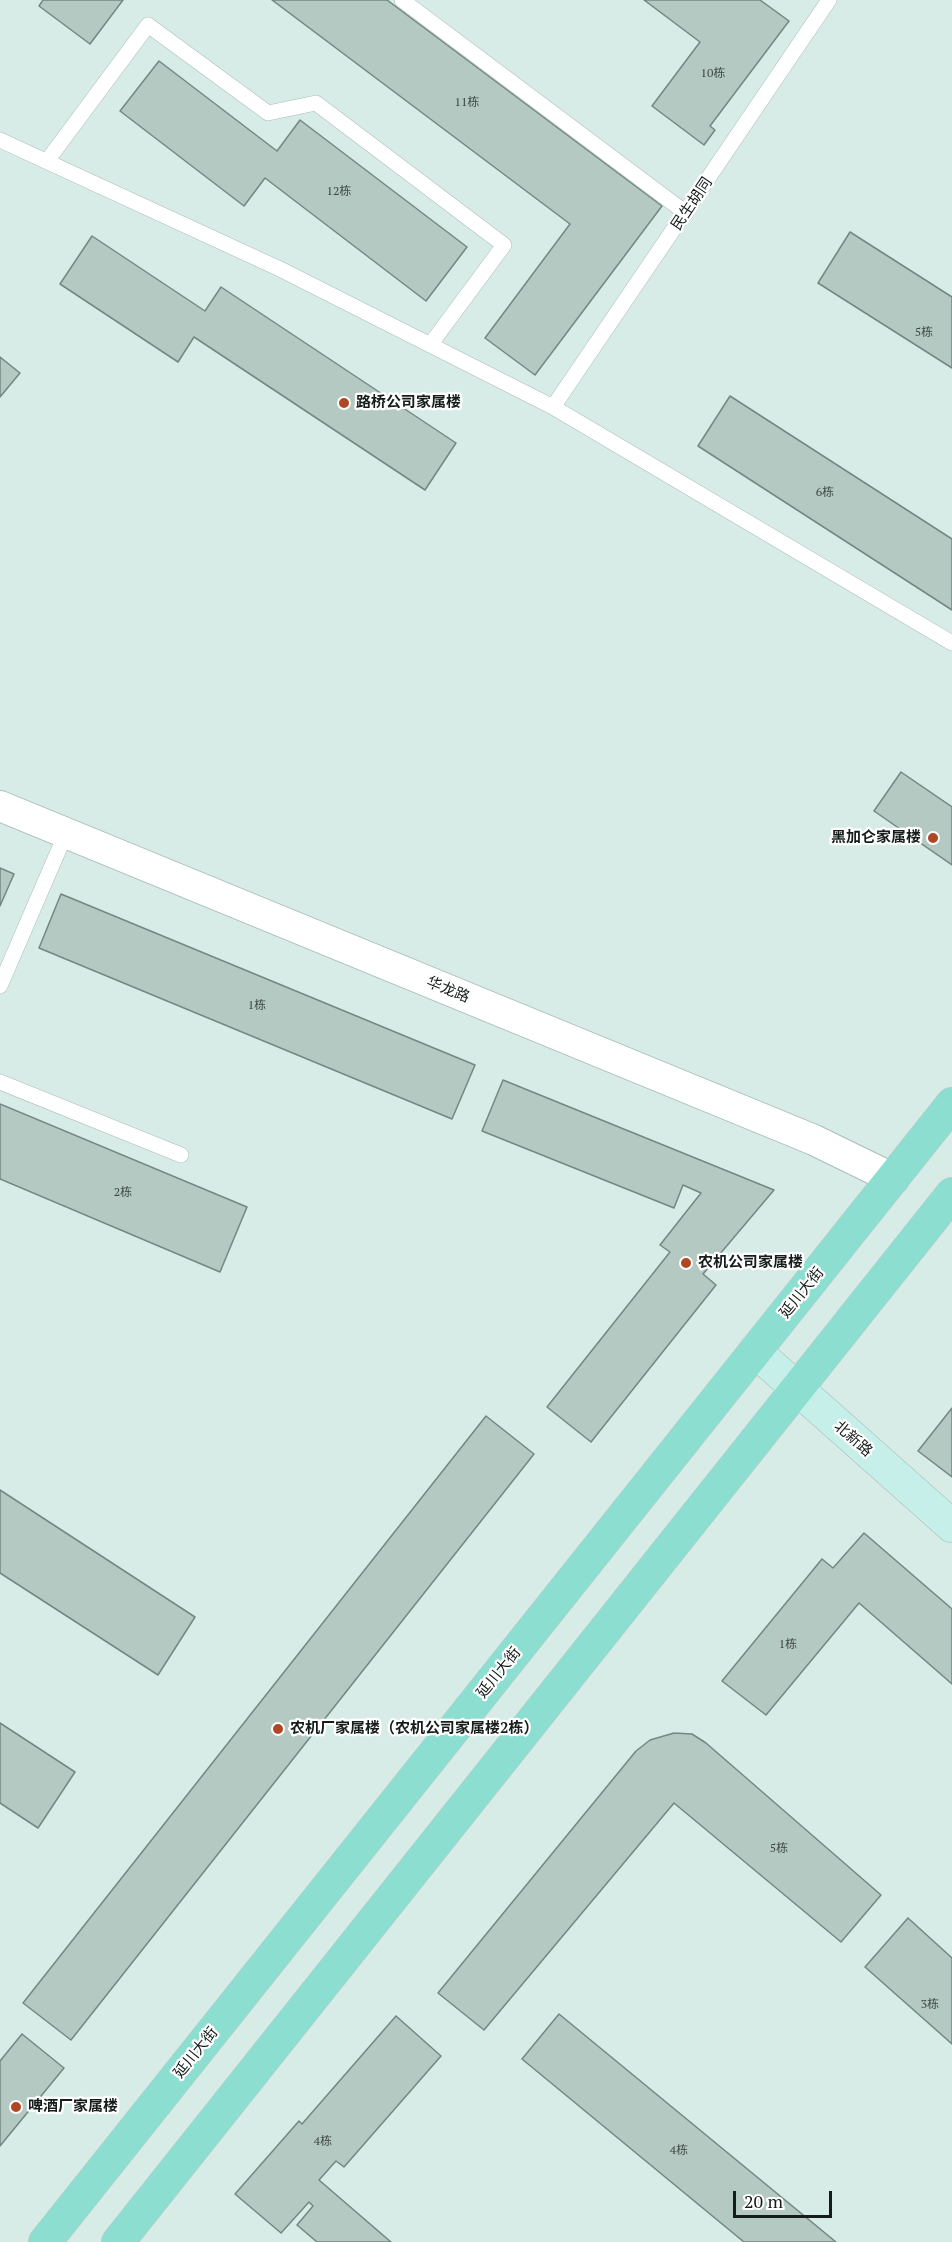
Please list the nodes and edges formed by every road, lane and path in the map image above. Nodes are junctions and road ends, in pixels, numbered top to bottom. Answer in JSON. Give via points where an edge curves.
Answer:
{"nodes":[{"id":1,"x":402,"y":0,"type":"edge"},
{"id":2,"x":829,"y":0,"type":"edge"},
{"id":3,"x":0,"y":140,"type":"edge"},
{"id":4,"x":47,"y":161,"type":"junction"},
{"id":5,"x":686,"y":213,"type":"junction"},
{"id":6,"x":430,"y":345,"type":"junction"},
{"id":7,"x":553,"y":407,"type":"junction"},
{"id":8,"x":952,"y":643,"type":"edge"},
{"id":9,"x":0,"y":806,"type":"edge"},
{"id":10,"x":66,"y":833,"type":"junction"},
{"id":11,"x":0,"y":986,"type":"edge"},
{"id":12,"x":0,"y":1082,"type":"edge"},
{"id":13,"x":952,"y":1104,"type":"edge"},
{"id":14,"x":181,"y":1155,"type":"dead end"},
{"id":15,"x":894,"y":1179,"type":"junction"},
{"id":16,"x":952,"y":1194,"type":"edge"},
{"id":17,"x":755,"y":1351,"type":"junction"},
{"id":18,"x":798,"y":1390,"type":"junction"},
{"id":19,"x":952,"y":1526,"type":"edge"},
{"id":20,"x":45,"y":2242,"type":"edge"},
{"id":21,"x":118,"y":2242,"type":"edge"}],
"edges":[{"from":1,"to":5,"type":"lane"},
{"from":2,"to":5,"type":"lane","name":"民生胡同"},
{"from":3,"to":4,"type":"lane"},
{"from":4,"to":6,"type":"lane","via":[[280,269]]},
{"from":4,"to":6,"type":"lane","via":[[148,24],[268,113],[316,103],[504,245]]},
{"from":5,"to":7,"type":"lane","name":"民生胡同"},
{"from":6,"to":7,"type":"lane"},
{"from":7,"to":8,"type":"lane"},
{"from":9,"to":10,"type":"street","name":"华龙路"},
{"from":10,"to":11,"type":"lane"},
{"from":10,"to":15,"type":"street","name":"华龙路","via":[[814,1140]]},
{"from":12,"to":14,"type":"lane"},
{"from":13,"to":15,"type":"main road","name":"延川大街"},
{"from":15,"to":17,"type":"main road","name":"延川大街"},
{"from":16,"to":18,"type":"main road"},
{"from":17,"to":18,"type":"street","name":"北新路"},
{"from":17,"to":20,"type":"main road","name":"延川大街"},
{"from":18,"to":19,"type":"street","name":"北新路"},
{"from":18,"to":21,"type":"main road"}]}
